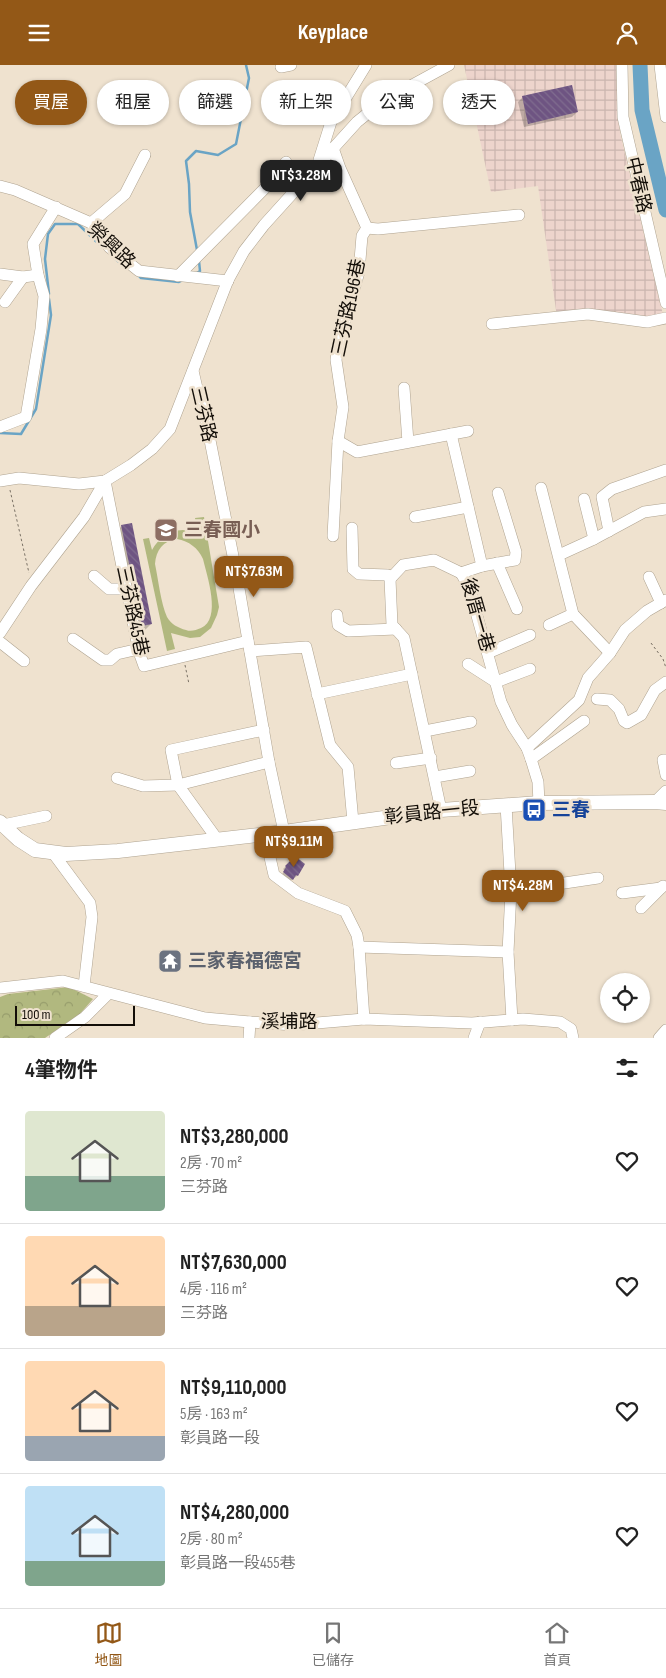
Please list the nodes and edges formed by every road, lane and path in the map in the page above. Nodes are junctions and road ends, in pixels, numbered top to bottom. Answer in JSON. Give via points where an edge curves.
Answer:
{"nodes":[{"id":1,"x":366,"y":65,"type":"edge"},
{"id":2,"x":449,"y":65,"type":"edge"},
{"id":3,"x":622,"y":65,"type":"edge"},
{"id":4,"x":660,"y":65,"type":"edge"},
{"id":5,"x":666,"y":117,"type":"edge"},
{"id":6,"x":333,"y":148,"type":"junction"},
{"id":7,"x":145,"y":155,"type":"dead end"},
{"id":8,"x":286,"y":162,"type":"dead end"},
{"id":9,"x":318,"y":164,"type":"junction"},
{"id":10,"x":0,"y":187,"type":"edge"},
{"id":11,"x":56,"y":207,"type":"junction"},
{"id":12,"x":518,"y":215,"type":"dead end"},
{"id":13,"x":90,"y":223,"type":"junction"},
{"id":14,"x":366,"y":228,"type":"junction"},
{"id":15,"x":0,"y":273,"type":"edge"},
{"id":16,"x":38,"y":275,"type":"junction"},
{"id":17,"x":178,"y":276,"type":"junction"},
{"id":18,"x":23,"y":277,"type":"junction"},
{"id":19,"x":228,"y":281,"type":"junction"},
{"id":20,"x":5,"y":303,"type":"dead end"},
{"id":21,"x":666,"y":303,"type":"edge"},
{"id":22,"x":666,"y":318,"type":"edge"},
{"id":23,"x":492,"y":324,"type":"dead end"},
{"id":24,"x":193,"y":371,"type":"junction"},
{"id":25,"x":404,"y":388,"type":"dead end"},
{"id":26,"x":0,"y":427,"type":"edge"},
{"id":27,"x":468,"y":431,"type":"dead end"},
{"id":28,"x":451,"y":434,"type":"junction"},
{"id":29,"x":338,"y":441,"type":"junction"},
{"id":30,"x":408,"y":442,"type":"junction"},
{"id":31,"x":666,"y":470,"type":"edge"},
{"id":32,"x":4,"y":481,"type":"edge"},
{"id":33,"x":105,"y":481,"type":"junction"},
{"id":34,"x":541,"y":488,"type":"dead end"},
{"id":35,"x":498,"y":493,"type":"dead end"},
{"id":36,"x":584,"y":499,"type":"dead end"},
{"id":37,"x":468,"y":507,"type":"junction"},
{"id":38,"x":666,"y":509,"type":"edge"},
{"id":39,"x":415,"y":517,"type":"dead end"},
{"id":40,"x":352,"y":528,"type":"dead end"},
{"id":41,"x":609,"y":531,"type":"junction"},
{"id":42,"x":333,"y":536,"type":"dead end"},
{"id":43,"x":594,"y":539,"type":"junction"},
{"id":44,"x":559,"y":555,"type":"junction"},
{"id":45,"x":497,"y":563,"type":"junction"},
{"id":46,"x":482,"y":566,"type":"junction"},
{"id":47,"x":461,"y":573,"type":"junction"},
{"id":48,"x":94,"y":576,"type":"dead end"},
{"id":49,"x":649,"y":577,"type":"dead end"},
{"id":50,"x":390,"y":579,"type":"junction"},
{"id":51,"x":32,"y":586,"type":"junction"},
{"id":52,"x":127,"y":589,"type":"junction"},
{"id":53,"x":664,"y":602,"type":"edge"},
{"id":54,"x":517,"y":609,"type":"dead end"},
{"id":55,"x":573,"y":614,"type":"junction"},
{"id":56,"x":337,"y":615,"type":"dead end"},
{"id":57,"x":549,"y":625,"type":"dead end"},
{"id":58,"x":396,"y":629,"type":"junction"},
{"id":59,"x":0,"y":633,"type":"edge"},
{"id":60,"x":530,"y":635,"type":"dead end"},
{"id":61,"x":73,"y":639,"type":"dead end"},
{"id":62,"x":0,"y":643,"type":"edge"},
{"id":63,"x":651,"y":643,"type":"dead end"},
{"id":64,"x":249,"y":646,"type":"junction"},
{"id":65,"x":139,"y":649,"type":"junction"},
{"id":66,"x":488,"y":653,"type":"junction"},
{"id":67,"x":610,"y":653,"type":"junction"},
{"id":68,"x":183,"y":657,"type":"junction"},
{"id":69,"x":24,"y":661,"type":"dead end"},
{"id":70,"x":468,"y":665,"type":"dead end"},
{"id":71,"x":666,"y":668,"type":"edge"},
{"id":72,"x":530,"y":669,"type":"dead end"},
{"id":73,"x":412,"y":674,"type":"junction"},
{"id":74,"x":496,"y":682,"type":"junction"},
{"id":75,"x":666,"y":682,"type":"edge"},
{"id":76,"x":189,"y":684,"type":"dead end"},
{"id":77,"x":317,"y":694,"type":"junction"},
{"id":78,"x":597,"y":699,"type":"dead end"},
{"id":79,"x":584,"y":721,"type":"dead end"},
{"id":80,"x":471,"y":722,"type":"dead end"},
{"id":81,"x":264,"y":730,"type":"junction"},
{"id":82,"x":425,"y":731,"type":"junction"},
{"id":83,"x":529,"y":754,"type":"junction"},
{"id":84,"x":431,"y":758,"type":"junction"},
{"id":85,"x":666,"y":760,"type":"edge"},
{"id":86,"x":269,"y":761,"type":"junction"},
{"id":87,"x":396,"y":763,"type":"dead end"},
{"id":88,"x":470,"y":771,"type":"dead end"},
{"id":89,"x":666,"y":775,"type":"edge"},
{"id":90,"x":435,"y":777,"type":"junction"},
{"id":91,"x":117,"y":778,"type":"dead end"},
{"id":92,"x":178,"y":785,"type":"junction"},
{"id":93,"x":666,"y":791,"type":"edge"},
{"id":94,"x":661,"y":802,"type":"edge"},
{"id":95,"x":539,"y":803,"type":"junction"},
{"id":96,"x":506,"y":805,"type":"junction"},
{"id":97,"x":441,"y":810,"type":"junction"},
{"id":98,"x":46,"y":815,"type":"dead end"},
{"id":99,"x":353,"y":822,"type":"junction"},
{"id":100,"x":2,"y":823,"type":"edge"},
{"id":101,"x":284,"y":832,"type":"junction"},
{"id":102,"x":218,"y":839,"type":"junction"},
{"id":103,"x":53,"y":853,"type":"junction"},
{"id":104,"x":598,"y":878,"type":"dead end"},
{"id":105,"x":664,"y":885,"type":"edge"},
{"id":106,"x":511,"y":891,"type":"junction"},
{"id":107,"x":622,"y":893,"type":"dead end"},
{"id":108,"x":641,"y":908,"type":"dead end"},
{"id":109,"x":359,"y":947,"type":"junction"},
{"id":110,"x":508,"y":952,"type":"junction"},
{"id":111,"x":84,"y":986,"type":"junction"},
{"id":112,"x":0,"y":987,"type":"edge"},
{"id":113,"x":108,"y":994,"type":"junction"},
{"id":114,"x":364,"y":1019,"type":"junction"},
{"id":115,"x":512,"y":1020,"type":"junction"},
{"id":116,"x":250,"y":1022,"type":"junction"},
{"id":117,"x":480,"y":1022,"type":"junction"},
{"id":118,"x":55,"y":1038,"type":"edge"},
{"id":119,"x":249,"y":1038,"type":"edge"},
{"id":120,"x":474,"y":1038,"type":"edge"},
{"id":121,"x":573,"y":1038,"type":"edge"}],
"edges":[{"from":1,"to":9,"type":"street","via":[[331,122]]},
{"from":2,"to":6,"type":"street","name":"三芬路","via":[[383,101],[357,122]]},
{"from":3,"to":21,"type":"street","name":"中春路","via":[[623,117]]},
{"from":4,"to":5,"type":"street"},
{"from":6,"to":9,"type":"street","name":"三芬路"},
{"from":6,"to":14,"type":"street"},
{"from":7,"to":13,"type":"street","via":[[125,194]]},
{"from":8,"to":17,"type":"street","via":[[277,176]]},
{"from":9,"to":19,"type":"street","name":"三芬路","via":[[249,245]]},
{"from":10,"to":11,"type":"street","name":"榮興路"},
{"from":11,"to":13,"type":"street","name":"榮興路"},
{"from":11,"to":16,"type":"street","via":[[34,244]]},
{"from":12,"to":14,"type":"street"},
{"from":13,"to":17,"type":"street","name":"榮興路","via":[[109,247],[139,271]]},
{"from":14,"to":29,"type":"street","name":"三芬路196巷","via":[[362,236],[359,272],[336,360],[344,407]]},
{"from":15,"to":18,"type":"street"},
{"from":16,"to":18,"type":"street"},
{"from":16,"to":26,"type":"street","via":[[44,297],[26,417]]},
{"from":17,"to":19,"type":"street","name":"榮興路"},
{"from":18,"to":20,"type":"street"},
{"from":19,"to":24,"type":"street","name":"三芬路"},
{"from":22,"to":23,"type":"street","via":[[647,321],[588,314]]},
{"from":24,"to":33,"type":"street","via":[[170,429],[152,449]]},
{"from":24,"to":64,"type":"street","name":"三芬路","via":[[203,405]]},
{"from":25,"to":30,"type":"street"},
{"from":27,"to":28,"type":"street"},
{"from":28,"to":30,"type":"street"},
{"from":28,"to":37,"type":"street","name":"後厝一巷"},
{"from":29,"to":30,"type":"street","via":[[357,452]]},
{"from":29,"to":42,"type":"street","name":"三芬路196巷"},
{"from":31,"to":41,"type":"street","via":[[612,489],[602,497]]},
{"from":32,"to":33,"type":"street","via":[[19,478],[79,484]]},
{"from":32,"to":51,"type":"path"},
{"from":33,"to":51,"type":"street","via":[[84,517]]},
{"from":33,"to":52,"type":"street","name":"三芬路45巷"},
{"from":34,"to":44,"type":"street"},
{"from":35,"to":45,"type":"street","via":[[516,552],[515,560]]},
{"from":36,"to":43,"type":"street"},
{"from":37,"to":39,"type":"street"},
{"from":37,"to":46,"type":"street","name":"後厝一巷"},
{"from":38,"to":41,"type":"street","via":[[644,512]]},
{"from":40,"to":50,"type":"street","via":[[353,569],[359,574],[388,575]]},
{"from":41,"to":43,"type":"street"},
{"from":43,"to":44,"type":"street"},
{"from":44,"to":55,"type":"street"},
{"from":45,"to":46,"type":"street"},
{"from":45,"to":54,"type":"street"},
{"from":46,"to":47,"type":"street","name":"後厝一巷"},
{"from":47,"to":50,"type":"street","via":[[434,560],[403,565]]},
{"from":47,"to":66,"type":"street","name":"後厝一巷"},
{"from":48,"to":52,"type":"street","via":[[109,589]]},
{"from":49,"to":53,"type":"street"},
{"from":50,"to":58,"type":"street","via":[[392,625]]},
{"from":51,"to":59,"type":"street"},
{"from":52,"to":65,"type":"street","name":"三芬路45巷"},
{"from":53,"to":67,"type":"street","via":[[647,611],[625,630]]},
{"from":55,"to":57,"type":"street"},
{"from":55,"to":67,"type":"street"},
{"from":56,"to":58,"type":"street","via":[[338,625],[348,631]]},
{"from":58,"to":73,"type":"street","via":[[404,638]]},
{"from":60,"to":66,"type":"street"},
{"from":61,"to":65,"type":"street","via":[[103,660]]},
{"from":62,"to":69,"type":"street"},
{"from":63,"to":71,"type":"path"},
{"from":64,"to":68,"type":"street","name":"三芬路45巷"},
{"from":64,"to":77,"type":"street","name":"三芬路45巷","via":[[306,647]]},
{"from":64,"to":81,"type":"street","name":"三芬路"},
{"from":65,"to":68,"type":"street","name":"三芬路45巷","via":[[144,666]]},
{"from":66,"to":74,"type":"street","name":"後厝一巷"},
{"from":67,"to":83,"type":"street","via":[[588,678],[579,701]]},
{"from":68,"to":76,"type":"path"},
{"from":70,"to":74,"type":"street"},
{"from":72,"to":74,"type":"street"},
{"from":73,"to":77,"type":"street"},
{"from":73,"to":82,"type":"street"},
{"from":74,"to":83,"type":"street","name":"後厝一巷","via":[[501,702]]},
{"from":75,"to":78,"type":"street","via":[[655,691],[641,715],[627,723],[610,700]]},
{"from":77,"to":99,"type":"street","via":[[330,745],[348,767]]},
{"from":79,"to":83,"type":"street"},
{"from":80,"to":82,"type":"street"},
{"from":81,"to":86,"type":"street","name":"三芬路"},
{"from":81,"to":92,"type":"street","via":[[171,750]]},
{"from":82,"to":84,"type":"street"},
{"from":83,"to":95,"type":"street","name":"後厝一巷","via":[[538,781]]},
{"from":84,"to":87,"type":"street"},
{"from":84,"to":90,"type":"street"},
{"from":85,"to":89,"type":"street","via":[[663,761]]},
{"from":86,"to":92,"type":"street"},
{"from":86,"to":101,"type":"street","name":"三芬路"},
{"from":88,"to":90,"type":"street"},
{"from":90,"to":97,"type":"street"},
{"from":91,"to":92,"type":"street","via":[[143,786]]},
{"from":92,"to":102,"type":"street"},
{"from":93,"to":94,"type":"street"},
{"from":94,"to":95,"type":"main road","name":"彰員路一段"},
{"from":95,"to":96,"type":"main road","name":"彰員路一段"},
{"from":96,"to":97,"type":"main road","name":"彰員路一段"},
{"from":96,"to":106,"type":"street"},
{"from":97,"to":99,"type":"main road","name":"彰員路一段"},
{"from":98,"to":100,"type":"street"},
{"from":99,"to":101,"type":"main road","name":"彰員路一段"},
{"from":100,"to":103,"type":"main road","name":"彰員路一段","via":[[35,851]]},
{"from":101,"to":102,"type":"main road","name":"彰員路一段"},
{"from":101,"to":109,"type":"street","via":[[269,853],[274,875],[298,893],[345,911]]},
{"from":102,"to":103,"type":"main road","name":"彰員路一段","via":[[118,851]]},
{"from":103,"to":111,"type":"street","via":[[90,903],[92,917]]},
{"from":104,"to":106,"type":"street"},
{"from":105,"to":107,"type":"street"},
{"from":105,"to":108,"type":"street"},
{"from":106,"to":110,"type":"street"},
{"from":109,"to":110,"type":"street"},
{"from":109,"to":114,"type":"street"},
{"from":110,"to":115,"type":"street"},
{"from":111,"to":112,"type":"street","name":"溪埔路","via":[[63,981]]},
{"from":111,"to":113,"type":"street","name":"溪埔路"},
{"from":113,"to":116,"type":"street","name":"溪埔路","via":[[205,1018]]},
{"from":113,"to":118,"type":"street","via":[[85,1017]]},
{"from":114,"to":116,"type":"street","name":"溪埔路","via":[[293,1025]]},
{"from":114,"to":117,"type":"street","name":"溪埔路"},
{"from":115,"to":117,"type":"street","name":"溪埔路"},
{"from":115,"to":121,"type":"street","name":"溪埔路","via":[[560,1022],[571,1029]]},
{"from":116,"to":119,"type":"street"},
{"from":117,"to":120,"type":"street"}]}
